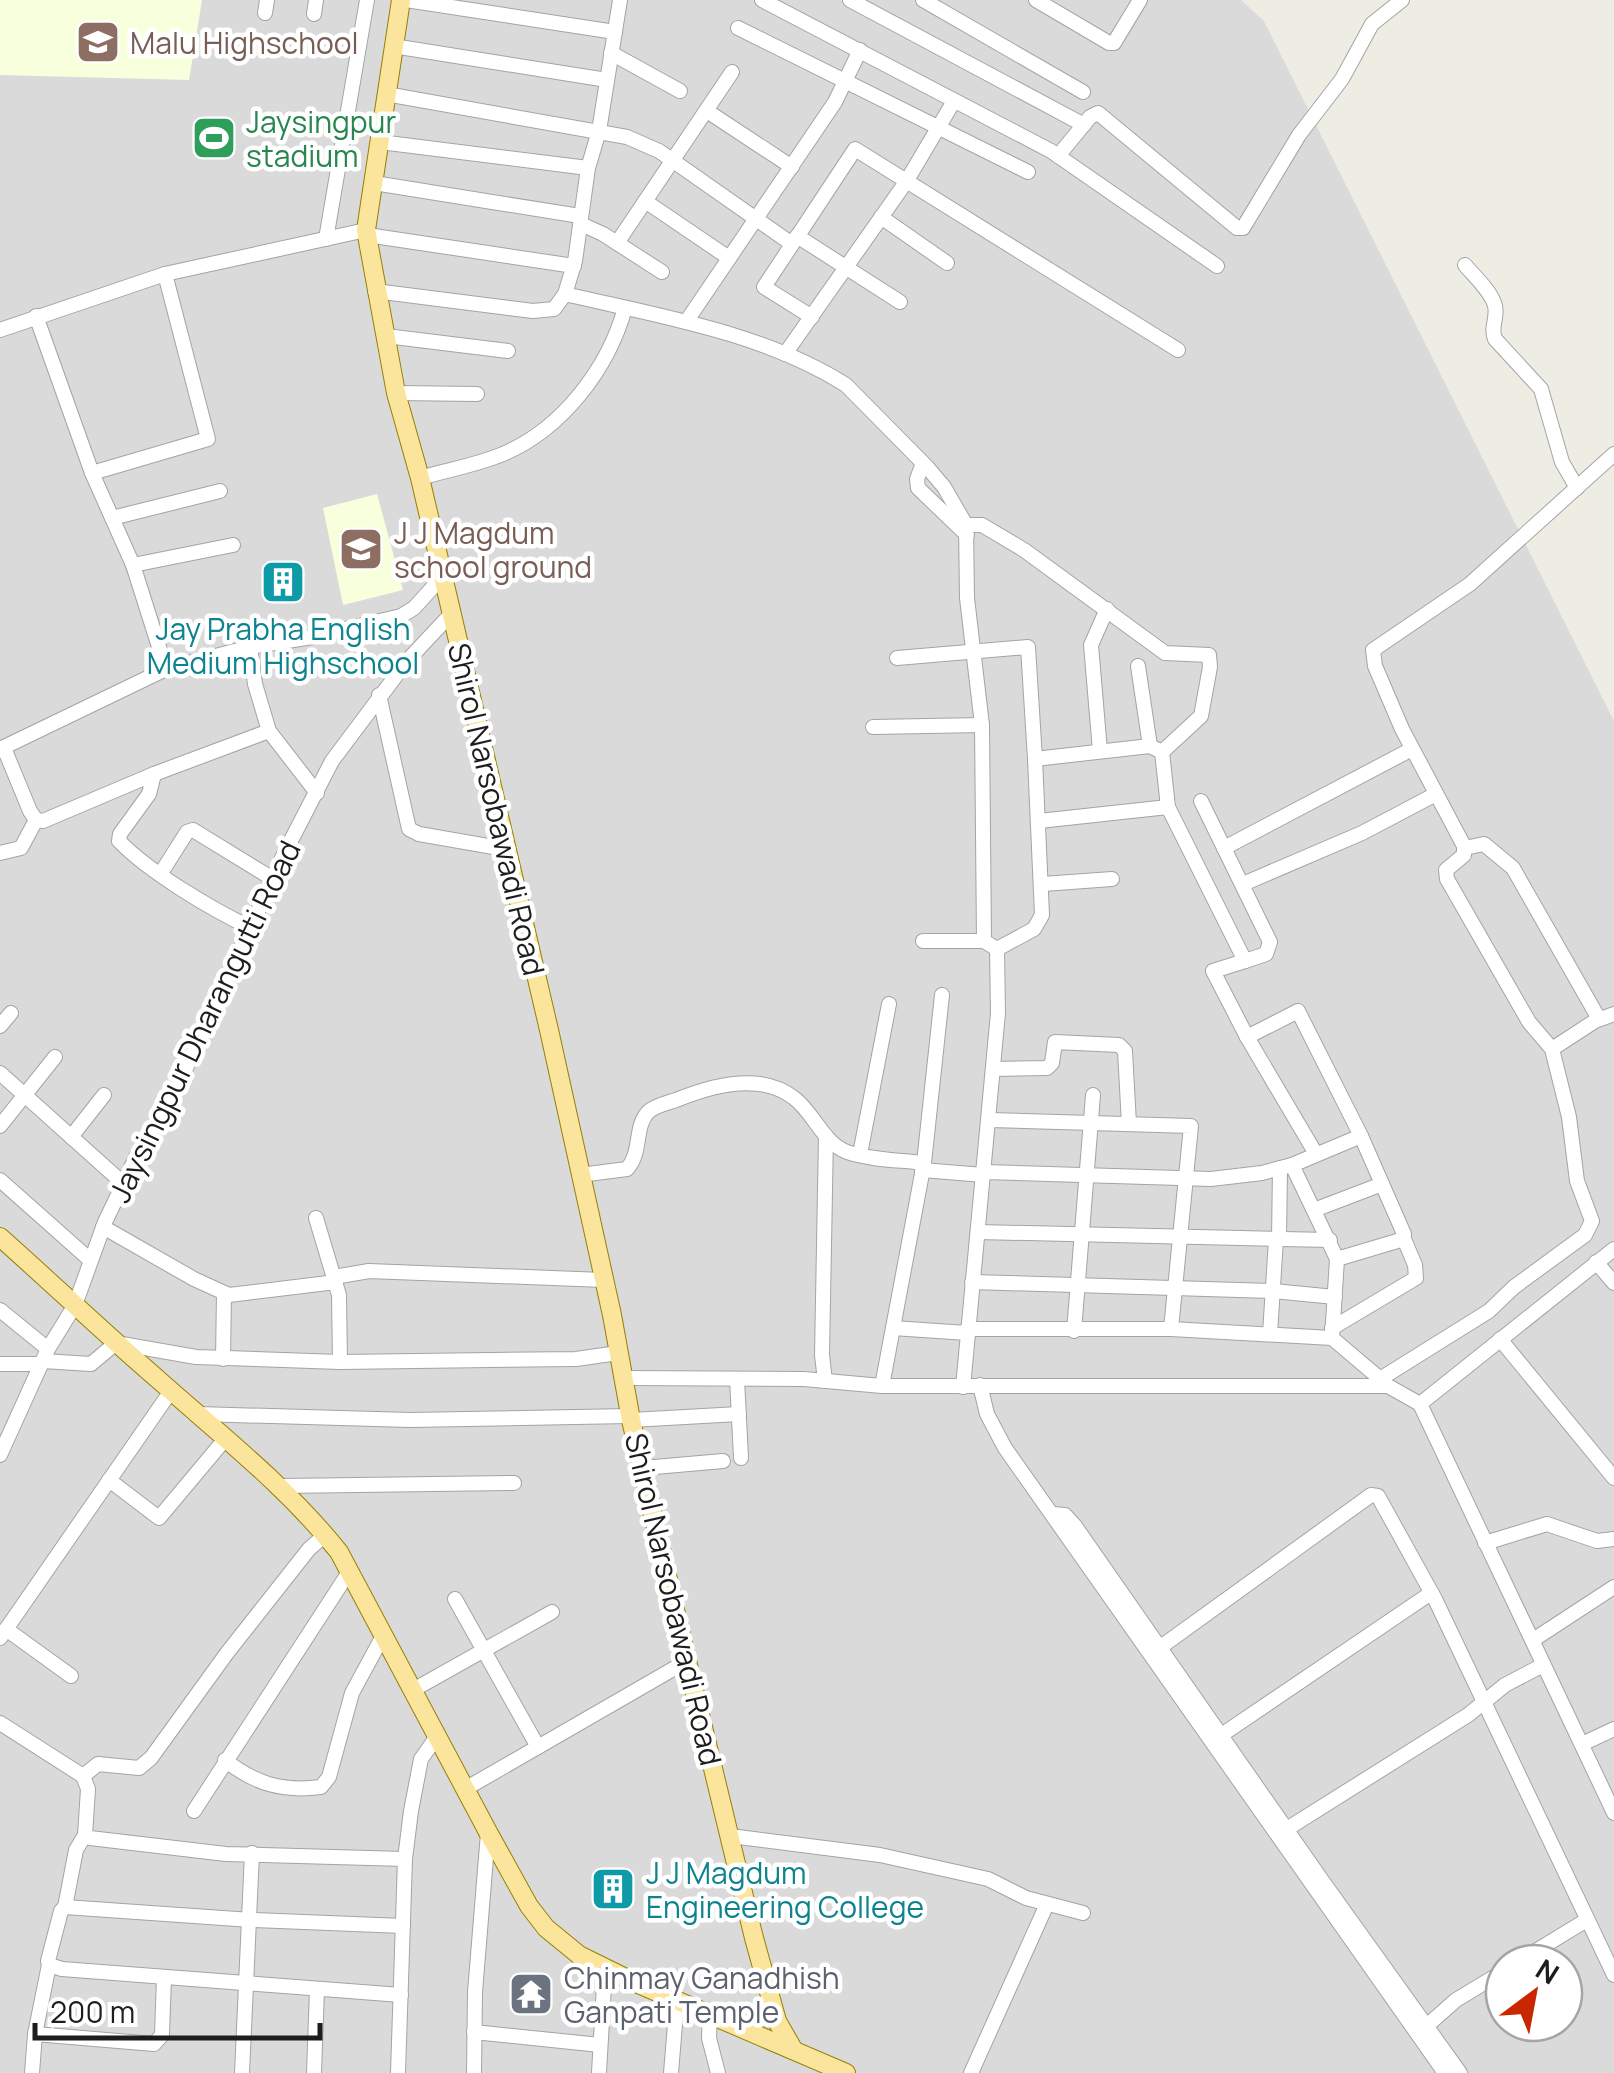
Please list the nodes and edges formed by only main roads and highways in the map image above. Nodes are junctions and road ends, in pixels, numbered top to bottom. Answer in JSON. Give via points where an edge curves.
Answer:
{"nodes":[{"id":1,"x":403,"y":0,"type":"edge"},
{"id":2,"x":3,"y":1246,"type":"edge"},
{"id":3,"x":793,"y":2049,"type":"junction"},
{"id":4,"x":846,"y":2073,"type":"edge"}],
"edges":[{"from":1,"to":3,"type":"main road","name":"Shirol Narsobawadi Road","via":[[366,232],[375,290],[549,1030],[687,1660],[777,2021]]},
{"from":2,"to":3,"type":"main road","via":[[282,1486],[325,1535],[546,1928],[579,1955]]},
{"from":3,"to":4,"type":"main road"}]}
